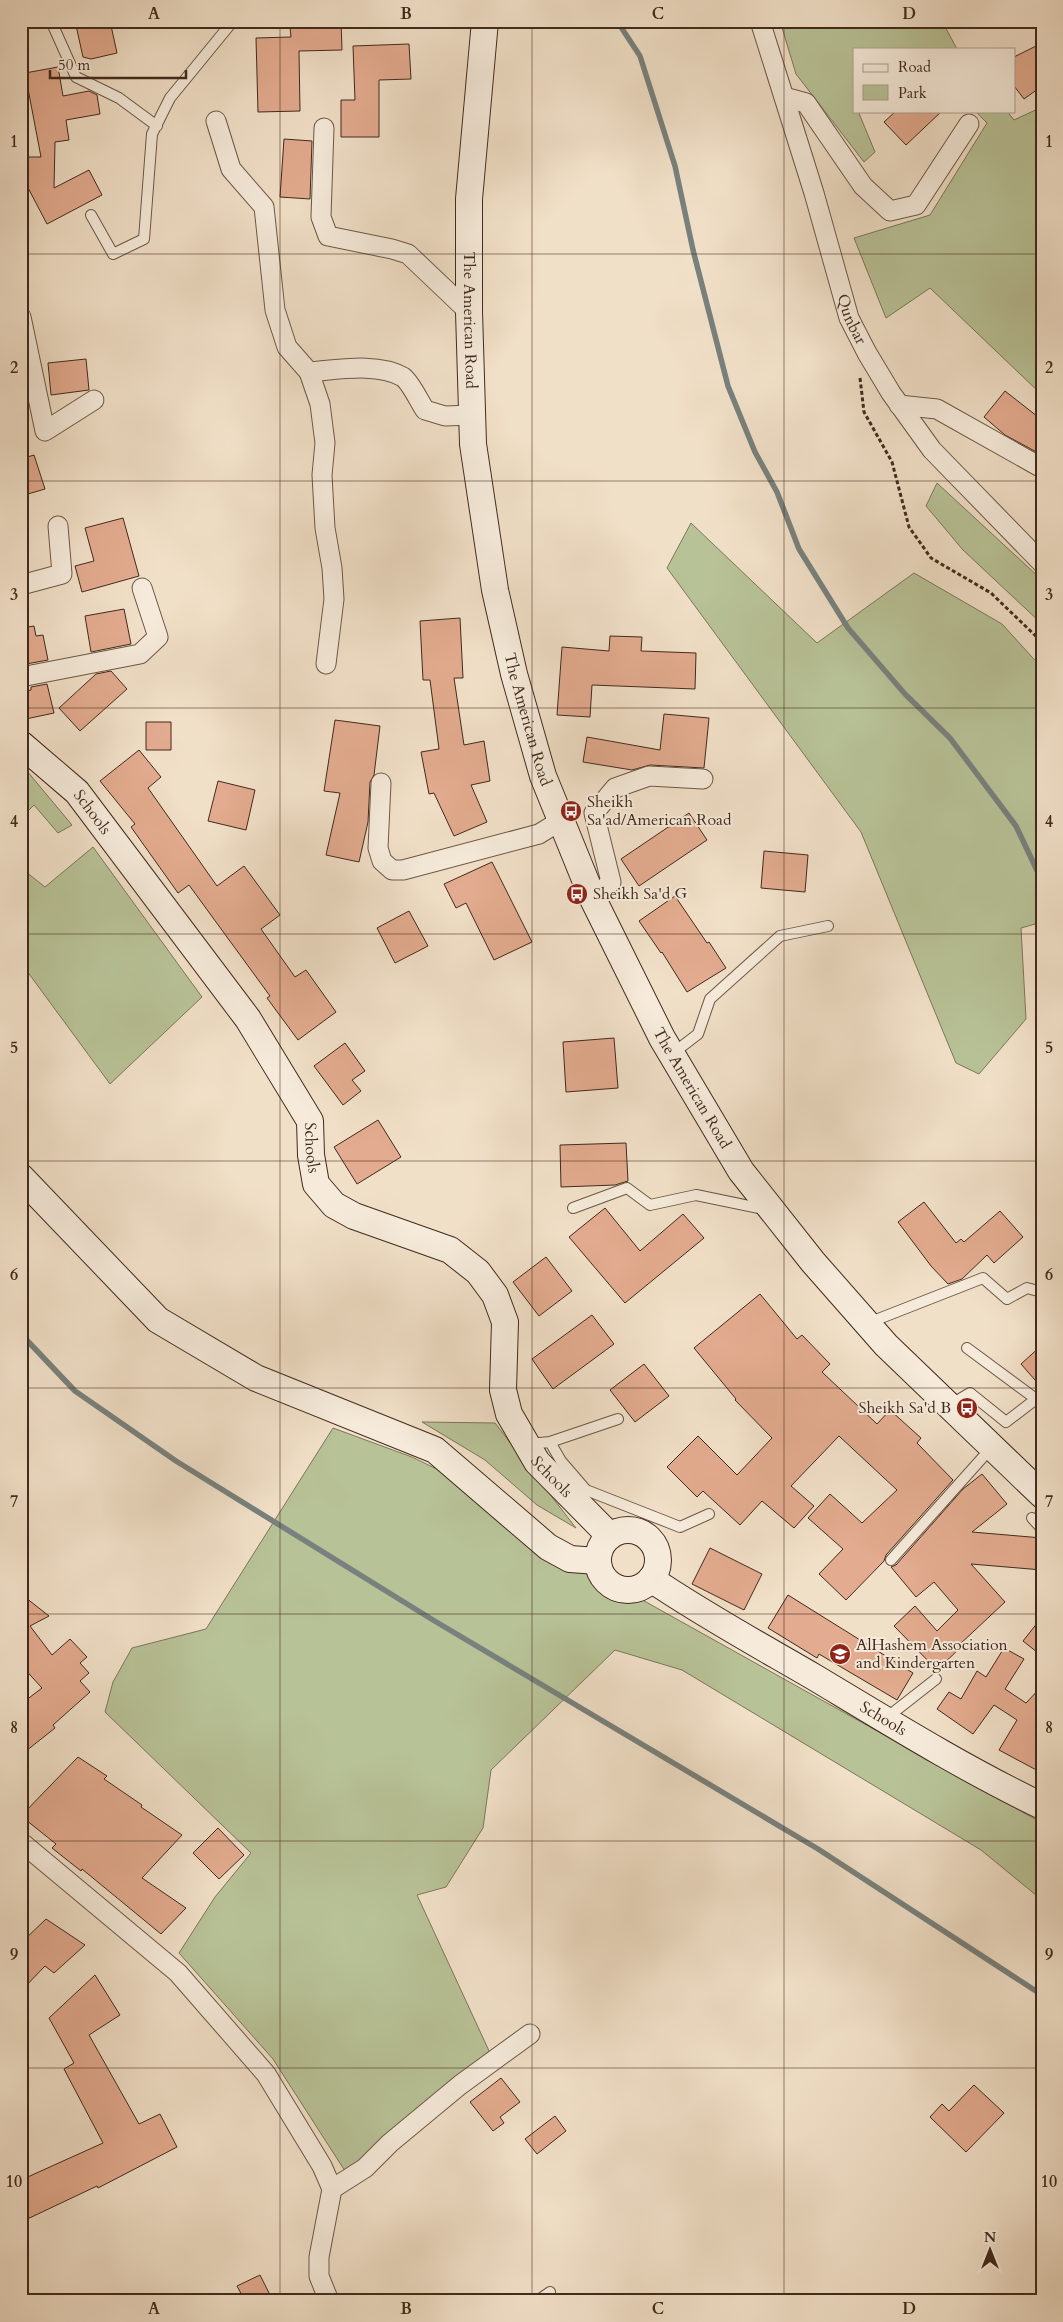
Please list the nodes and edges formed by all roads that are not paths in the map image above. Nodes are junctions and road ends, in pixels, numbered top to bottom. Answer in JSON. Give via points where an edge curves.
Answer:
{"nodes":[{"id":1,"x":51,"y":21,"type":"edge"},
{"id":2,"x":233,"y":21,"type":"edge"},
{"id":3,"x":485,"y":21,"type":"edge"},
{"id":4,"x":760,"y":21,"type":"edge"},
{"id":5,"x":784,"y":97,"type":"junction"},
{"id":6,"x":216,"y":121,"type":"dead end"},
{"id":7,"x":970,"y":124,"type":"dead end"},
{"id":8,"x":157,"y":126,"type":"junction"},
{"id":9,"x":324,"y":128,"type":"dead end"},
{"id":10,"x":91,"y":215,"type":"dead end"},
{"id":11,"x":469,"y":312,"type":"junction"},
{"id":12,"x":21,"y":317,"type":"edge"},
{"id":13,"x":309,"y":372,"type":"junction"},
{"id":14,"x":94,"y":400,"type":"dead end"},
{"id":15,"x":899,"y":405,"type":"junction"},
{"id":16,"x":472,"y":415,"type":"junction"},
{"id":17,"x":1042,"y":468,"type":"edge"},
{"id":18,"x":58,"y":526,"type":"dead end"},
{"id":19,"x":1042,"y":563,"type":"edge"},
{"id":20,"x":21,"y":585,"type":"edge"},
{"id":21,"x":142,"y":588,"type":"dead end"},
{"id":22,"x":326,"y":664,"type":"dead end"},
{"id":23,"x":21,"y":677,"type":"edge"},
{"id":24,"x":21,"y":744,"type":"edge"},
{"id":25,"x":703,"y":779,"type":"dead end"},
{"id":26,"x":381,"y":783,"type":"dead end"},
{"id":27,"x":560,"y":821,"type":"junction"},
{"id":28,"x":594,"y":898,"type":"junction"},
{"id":29,"x":828,"y":926,"type":"dead end"},
{"id":30,"x":671,"y":1055,"type":"junction"},
{"id":31,"x":21,"y":1177,"type":"edge"},
{"id":32,"x":573,"y":1208,"type":"dead end"},
{"id":33,"x":772,"y":1210,"type":"junction"},
{"id":34,"x":1042,"y":1292,"type":"edge"},
{"id":35,"x":867,"y":1323,"type":"junction"},
{"id":36,"x":967,"y":1348,"type":"dead end"},
{"id":37,"x":950,"y":1406,"type":"junction"},
{"id":38,"x":618,"y":1419,"type":"dead end"},
{"id":39,"x":538,"y":1443,"type":"junction"},
{"id":40,"x":992,"y":1447,"type":"junction"},
{"id":41,"x":1042,"y":1495,"type":"edge"},
{"id":42,"x":709,"y":1514,"type":"dead end"},
{"id":43,"x":1032,"y":1518,"type":"dead end"},
{"id":44,"x":1042,"y":1529,"type":"edge"},
{"id":45,"x":610,"y":1536,"type":"junction"},
{"id":46,"x":891,"y":1560,"type":"dead end"},
{"id":47,"x":598,"y":1561,"type":"junction"},
{"id":48,"x":651,"y":1579,"type":"junction"},
{"id":49,"x":936,"y":1679,"type":"dead end"},
{"id":50,"x":884,"y":1719,"type":"junction"},
{"id":51,"x":1042,"y":1806,"type":"edge"},
{"id":52,"x":21,"y":1842,"type":"edge"},
{"id":53,"x":530,"y":2034,"type":"dead end"},
{"id":54,"x":332,"y":2189,"type":"junction"},
{"id":55,"x":550,"y":2292,"type":"dead end"},
{"id":56,"x":329,"y":2301,"type":"edge"},
{"id":57,"x":537,"y":2301,"type":"edge"}],
"edges":[{"from":1,"to":8,"type":"lane","via":[[76,77],[119,98]]},
{"from":2,"to":8,"type":"lane","via":[[170,98]]},
{"from":3,"to":11,"type":"street","name":"The American Road","via":[[469,199]]},
{"from":4,"to":5,"type":"street","name":"Qunbar"},
{"from":5,"to":7,"type":"street","via":[[806,103],[863,186],[890,211],[916,205]]},
{"from":5,"to":15,"type":"street","name":"Qunbar","via":[[849,318]]},
{"from":6,"to":13,"type":"street","via":[[231,169],[264,207],[275,310],[287,346]]},
{"from":8,"to":10,"type":"lane","via":[[152,134],[144,239],[113,254]]},
{"from":9,"to":11,"type":"street","via":[[321,217],[328,236],[408,254]]},
{"from":11,"to":16,"type":"street","name":"The American Road"},
{"from":12,"to":14,"type":"street","via":[[45,431]]},
{"from":13,"to":16,"type":"street","via":[[360,368],[390,372],[404,378],[424,410],[445,416]]},
{"from":13,"to":22,"type":"street","via":[[320,404],[325,442],[323,501],[334,592]]},
{"from":15,"to":17,"type":"street","via":[[937,409]]},
{"from":15,"to":19,"type":"street","name":"Qunbar","via":[[932,450]]},
{"from":16,"to":27,"type":"street","name":"The American Road","via":[[473,444],[495,590],[514,674],[540,766]]},
{"from":18,"to":20,"type":"street","via":[[62,574]]},
{"from":21,"to":23,"type":"street","via":[[158,637],[140,654]]},
{"from":24,"to":39,"type":"street","name":"Schools","via":[[77,792],[248,1019],[310,1121],[316,1184],[334,1204],[354,1216],[450,1250],[478,1272],[495,1295],[505,1322],[504,1390],[509,1414]]},
{"from":25,"to":28,"type":"street","via":[[649,776],[615,788],[594,813],[611,882]]},
{"from":26,"to":27,"type":"street","via":[[378,848],[382,861],[392,870],[403,870],[538,834]]},
{"from":27,"to":28,"type":"street","name":"The American Road"},
{"from":28,"to":30,"type":"street","name":"The American Road"},
{"from":29,"to":30,"type":"lane","via":[[780,936],[710,999],[698,1034]]},
{"from":30,"to":33,"type":"street","name":"The American Road","via":[[741,1171]]},
{"from":31,"to":47,"type":"street","via":[[158,1320],[256,1378],[435,1450],[548,1547],[570,1558]]},
{"from":32,"to":33,"type":"lane","via":[[627,1188],[650,1205],[696,1194]]},
{"from":33,"to":35,"type":"street","name":"The American Road"},
{"from":34,"to":35,"type":"lane","via":[[1027,1288],[1007,1299],[983,1278]]},
{"from":35,"to":37,"type":"street","name":"The American Road"},
{"from":36,"to":37,"type":"lane","via":[[1036,1399],[1006,1422],[970,1392]]},
{"from":37,"to":40,"type":"street","name":"The American Road"},
{"from":38,"to":39,"type":"lane"},
{"from":39,"to":42,"type":"lane","via":[[561,1461],[586,1490],[680,1527]]},
{"from":39,"to":45,"type":"street","name":"Schools","via":[[537,1462]]},
{"from":40,"to":41,"type":"street","name":"The American Road"},
{"from":40,"to":46,"type":"lane"},
{"from":43,"to":44,"type":"lane"},
{"from":45,"to":47,"type":"street","via":[[601,1547]]},
{"from":45,"to":48,"type":"street","via":[[622,1531],[636,1531],[652,1542],[658,1561]]},
{"from":47,"to":48,"type":"street","via":[[606,1580],[618,1588],[633,1589]]},
{"from":48,"to":50,"type":"street","name":"Schools","via":[[699,1612]]},
{"from":49,"to":50,"type":"lane"},
{"from":50,"to":51,"type":"street","name":"Schools","via":[[970,1771]]},
{"from":52,"to":54,"type":"street","via":[[178,1973],[266,2074],[322,2166]]},
{"from":53,"to":54,"type":"street","via":[[460,2085],[365,2168]]},
{"from":54,"to":56,"type":"street","via":[[319,2256],[319,2276]]},
{"from":55,"to":57,"type":"lane"}]}
